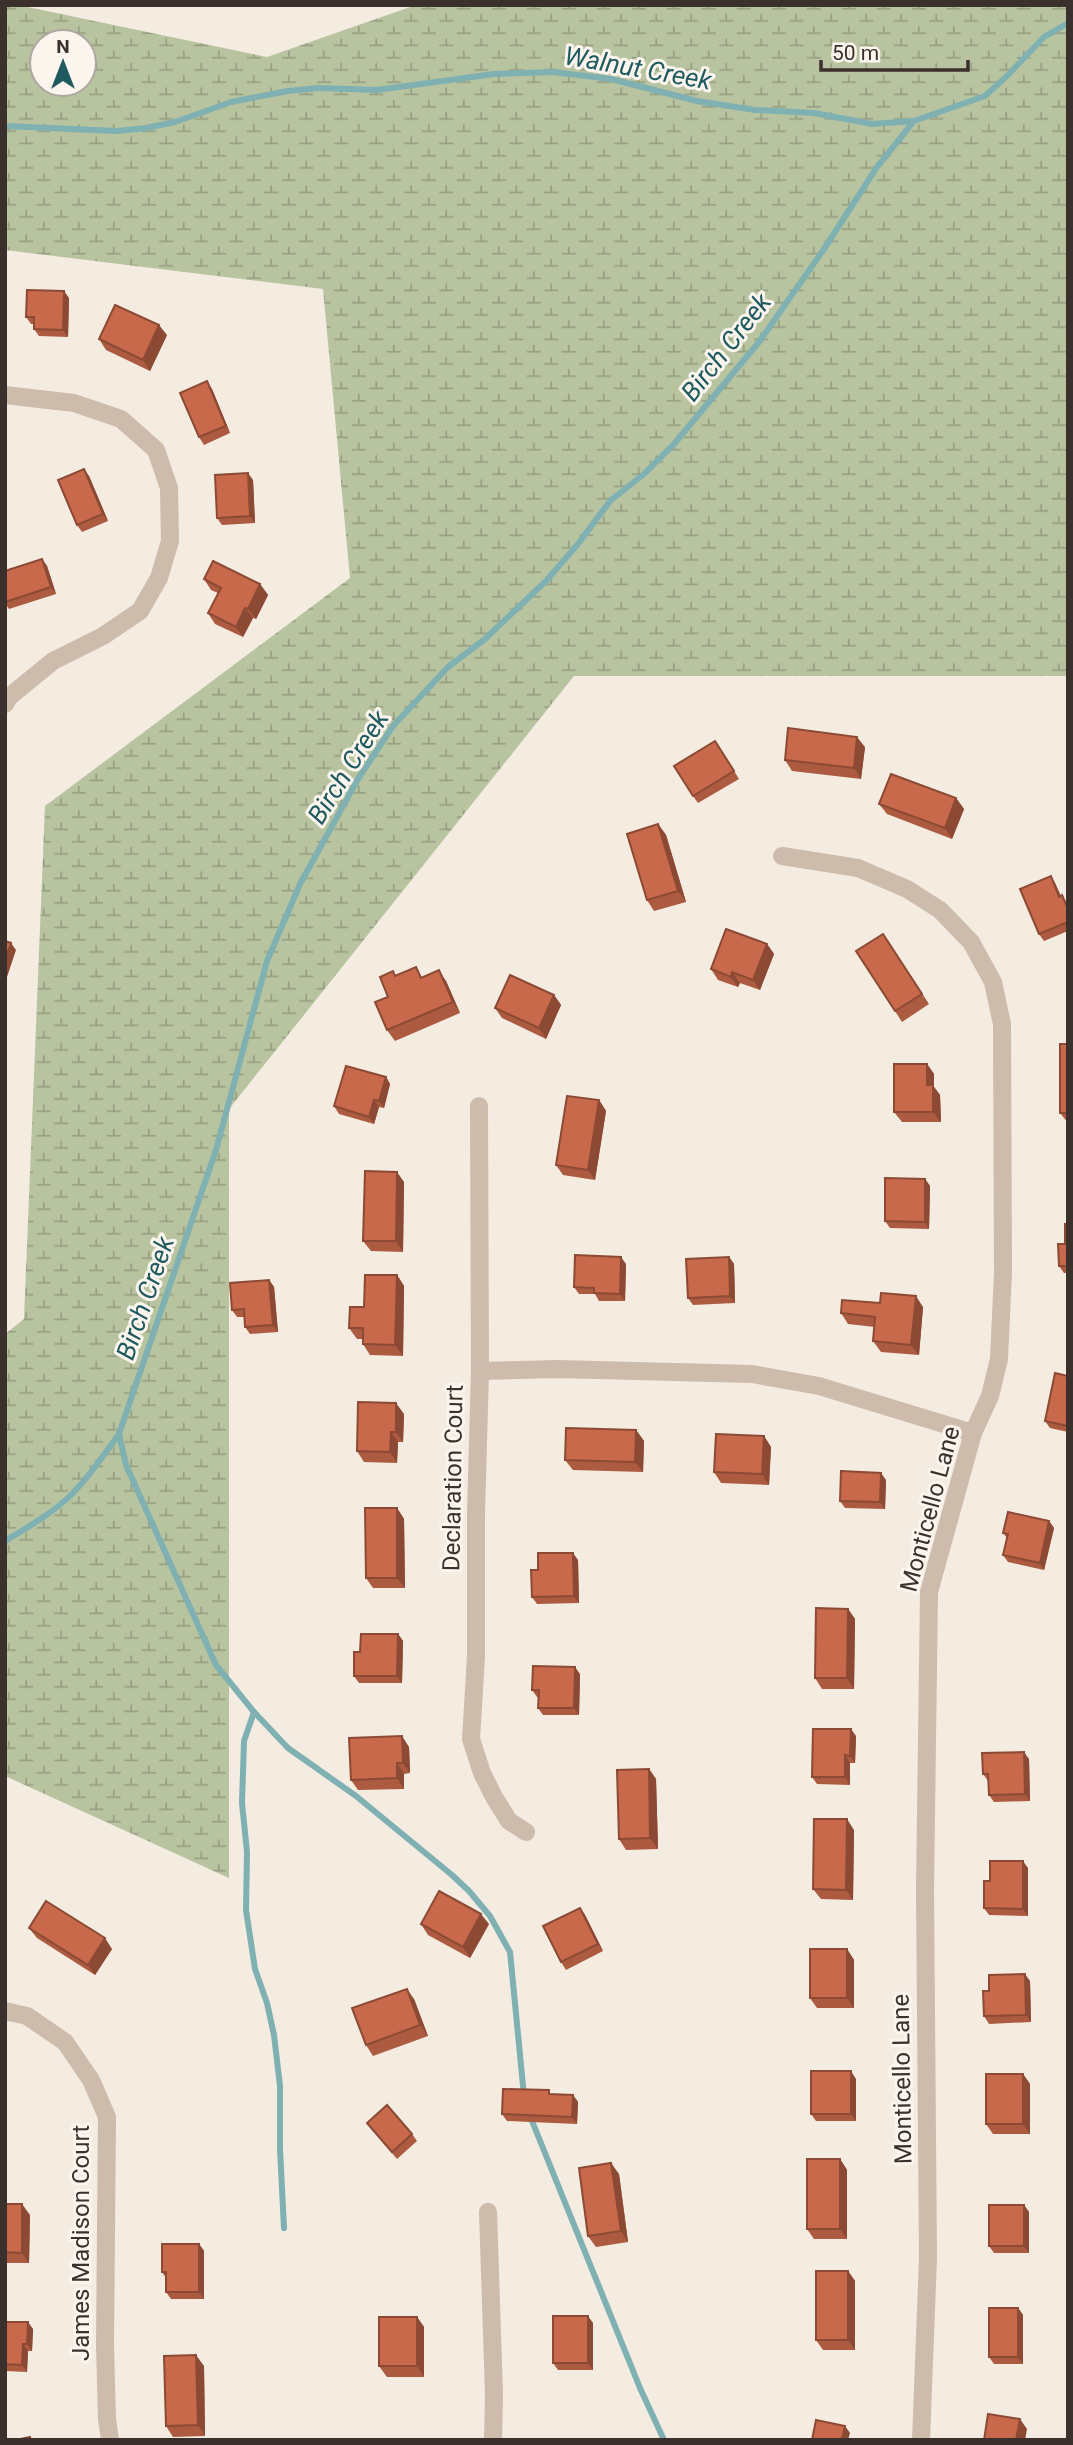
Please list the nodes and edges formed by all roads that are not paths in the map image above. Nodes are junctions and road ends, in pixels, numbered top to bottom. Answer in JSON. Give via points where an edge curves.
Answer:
{"nodes":[{"id":1,"x":5,"y":395,"type":"edge"},
{"id":2,"x":5,"y":704,"type":"edge"},
{"id":3,"x":782,"y":856,"type":"dead end"},
{"id":4,"x":479,"y":1106,"type":"dead end"},
{"id":5,"x":480,"y":1371,"type":"junction"},
{"id":6,"x":973,"y":1433,"type":"junction"},
{"id":7,"x":526,"y":1832,"type":"dead end"},
{"id":8,"x":5,"y":2011,"type":"edge"},
{"id":9,"x":488,"y":2212,"type":"dead end"},
{"id":10,"x":110,"y":2440,"type":"edge"},
{"id":11,"x":493,"y":2440,"type":"edge"},
{"id":12,"x":921,"y":2440,"type":"edge"}],
"edges":[{"from":1,"to":2,"type":"street","via":[[74,403],[121,419],[156,450],[169,488],[170,541],[159,579],[140,611],[53,661]]},
{"from":3,"to":6,"type":"street","name":"Monticello Lane","via":[[858,868],[907,889],[940,909],[971,942],[993,982],[1002,1024],[1003,1272],[999,1359],[990,1396]]},
{"from":4,"to":5,"type":"street","name":"Declaration Court"},
{"from":5,"to":6,"type":"street","via":[[752,1374],[819,1386]]},
{"from":5,"to":7,"type":"street","name":"Declaration Court","via":[[471,1739],[494,1797],[509,1821]]},
{"from":6,"to":12,"type":"street","name":"Monticello Lane","via":[[929,1592],[925,1890],[928,2258]]},
{"from":8,"to":10,"type":"street","name":"James Madison Court","via":[[27,2016],[65,2042],[91,2080],[107,2117],[105,2345]]},
{"from":9,"to":11,"type":"street"}]}
